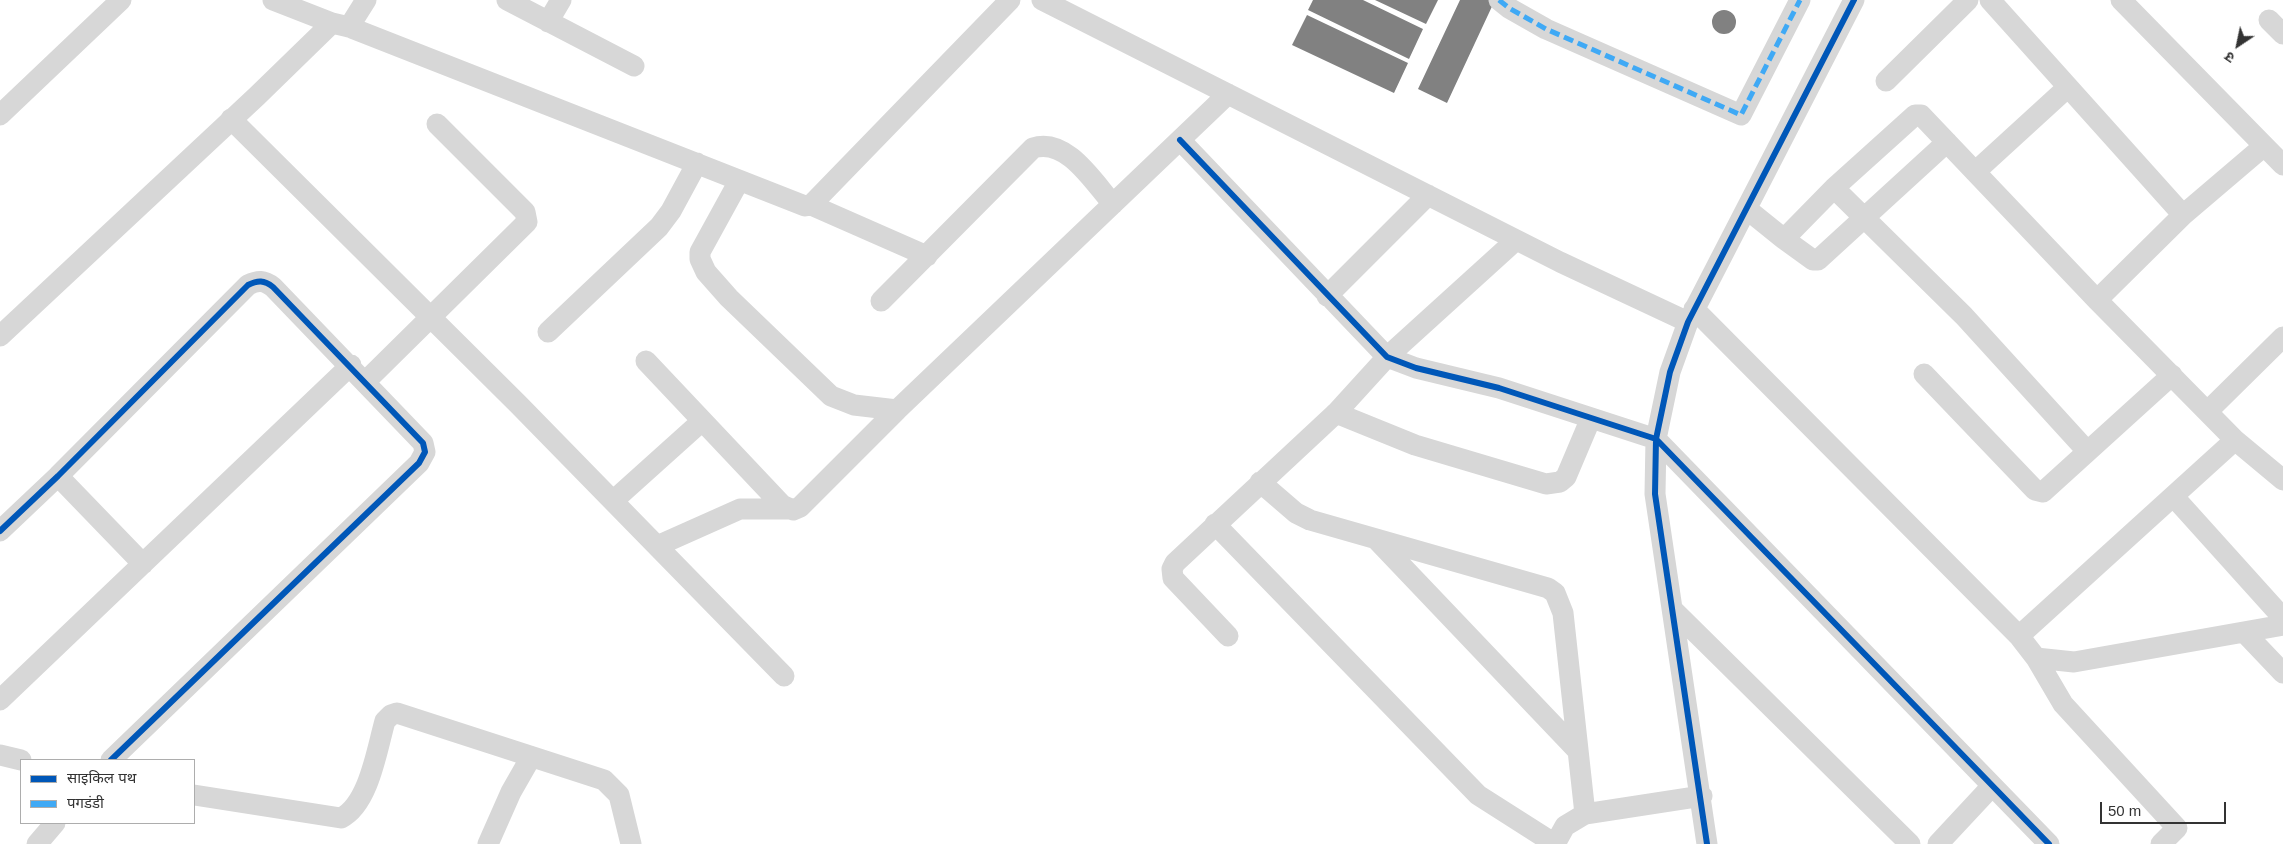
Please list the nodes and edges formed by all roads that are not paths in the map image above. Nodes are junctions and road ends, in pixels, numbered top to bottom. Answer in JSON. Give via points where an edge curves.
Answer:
{"nodes":[{"id":1,"x":121,"y":0,"type":"edge"},
{"id":2,"x":273,"y":0,"type":"edge"},
{"id":3,"x":366,"y":0,"type":"edge"},
{"id":4,"x":507,"y":0,"type":"edge"},
{"id":5,"x":561,"y":0,"type":"edge"},
{"id":6,"x":1010,"y":0,"type":"edge"},
{"id":7,"x":1042,"y":0,"type":"edge"},
{"id":8,"x":1499,"y":0,"type":"edge"},
{"id":9,"x":1800,"y":0,"type":"edge"},
{"id":10,"x":1854,"y":0,"type":"edge"},
{"id":11,"x":1968,"y":0,"type":"edge"},
{"id":12,"x":1990,"y":0,"type":"edge"},
{"id":13,"x":2121,"y":0,"type":"edge"},
{"id":14,"x":548,"y":22,"type":"junction"},
{"id":15,"x":341,"y":25,"type":"junction"},
{"id":16,"x":634,"y":66,"type":"dead end"},
{"id":17,"x":1886,"y":81,"type":"dead end"},
{"id":18,"x":2068,"y":87,"type":"junction"},
{"id":19,"x":1228,"y":94,"type":"junction"},
{"id":20,"x":0,"y":115,"type":"edge"},
{"id":21,"x":231,"y":119,"type":"junction"},
{"id":22,"x":437,"y":124,"type":"dead end"},
{"id":23,"x":1180,"y":140,"type":"junction"},
{"id":24,"x":1947,"y":142,"type":"junction"},
{"id":25,"x":2264,"y":146,"type":"junction"},
{"id":26,"x":697,"y":163,"type":"junction"},
{"id":27,"x":2283,"y":165,"type":"edge"},
{"id":28,"x":1975,"y":172,"type":"junction"},
{"id":29,"x":739,"y":181,"type":"junction"},
{"id":30,"x":1834,"y":188,"type":"junction"},
{"id":31,"x":1428,"y":195,"type":"junction"},
{"id":32,"x":1113,"y":204,"type":"junction"},
{"id":33,"x":811,"y":205,"type":"junction"},
{"id":34,"x":1748,"y":210,"type":"junction"},
{"id":35,"x":2183,"y":215,"type":"junction"},
{"id":36,"x":1863,"y":218,"type":"junction"},
{"id":37,"x":1784,"y":238,"type":"junction"},
{"id":38,"x":1516,"y":240,"type":"junction"},
{"id":39,"x":927,"y":256,"type":"junction"},
{"id":40,"x":1327,"y":296,"type":"junction"},
{"id":41,"x":2097,"y":300,"type":"junction"},
{"id":42,"x":881,"y":301,"type":"dead end"},
{"id":43,"x":1691,"y":315,"type":"junction"},
{"id":44,"x":432,"y":318,"type":"junction"},
{"id":45,"x":548,"y":332,"type":"dead end"},
{"id":46,"x":0,"y":336,"type":"edge"},
{"id":47,"x":2283,"y":337,"type":"edge"},
{"id":48,"x":1387,"y":358,"type":"junction"},
{"id":49,"x":646,"y":361,"type":"dead end"},
{"id":50,"x":351,"y":365,"type":"junction"},
{"id":51,"x":1924,"y":374,"type":"dead end"},
{"id":52,"x":2172,"y":375,"type":"junction"},
{"id":53,"x":366,"y":381,"type":"junction"},
{"id":54,"x":897,"y":410,"type":"junction"},
{"id":55,"x":2208,"y":411,"type":"junction"},
{"id":56,"x":1336,"y":413,"type":"junction"},
{"id":57,"x":1591,"y":418,"type":"junction"},
{"id":58,"x":702,"y":421,"type":"junction"},
{"id":59,"x":1656,"y":439,"type":"junction"},
{"id":60,"x":2235,"y":440,"type":"junction"},
{"id":61,"x":2087,"y":451,"type":"junction"},
{"id":62,"x":58,"y":476,"type":"junction"},
{"id":63,"x":2282,"y":476,"type":"edge"},
{"id":64,"x":1260,"y":482,"type":"junction"},
{"id":65,"x":2174,"y":497,"type":"junction"},
{"id":66,"x":613,"y":501,"type":"junction"},
{"id":67,"x":787,"y":509,"type":"junction"},
{"id":68,"x":1215,"y":524,"type":"junction"},
{"id":69,"x":0,"y":531,"type":"edge"},
{"id":70,"x":1377,"y":540,"type":"junction"},
{"id":71,"x":657,"y":546,"type":"junction"},
{"id":72,"x":143,"y":564,"type":"junction"},
{"id":73,"x":1672,"y":609,"type":"junction"},
{"id":74,"x":2283,"y":618,"type":"edge"},
{"id":75,"x":2283,"y":625,"type":"edge"},
{"id":76,"x":2244,"y":632,"type":"junction"},
{"id":77,"x":1228,"y":636,"type":"dead end"},
{"id":78,"x":2019,"y":636,"type":"junction"},
{"id":79,"x":2036,"y":658,"type":"junction"},
{"id":80,"x":2283,"y":673,"type":"edge"},
{"id":81,"x":784,"y":676,"type":"dead end"},
{"id":82,"x":0,"y":700,"type":"edge"},
{"id":83,"x":1578,"y":751,"type":"junction"},
{"id":84,"x":0,"y":755,"type":"edge"},
{"id":85,"x":531,"y":757,"type":"junction"},
{"id":86,"x":112,"y":759,"type":"edge"},
{"id":87,"x":20,"y":760,"type":"edge"},
{"id":88,"x":1992,"y":786,"type":"junction"},
{"id":89,"x":195,"y":795,"type":"edge"},
{"id":90,"x":1702,"y":796,"type":"junction"},
{"id":91,"x":1584,"y":814,"type":"junction"},
{"id":92,"x":54,"y":824,"type":"edge"},
{"id":93,"x":37,"y":844,"type":"edge"},
{"id":94,"x":488,"y":844,"type":"edge"},
{"id":95,"x":631,"y":844,"type":"edge"},
{"id":96,"x":1555,"y":844,"type":"edge"},
{"id":97,"x":1707,"y":844,"type":"edge"},
{"id":98,"x":1910,"y":844,"type":"edge"},
{"id":99,"x":1938,"y":844,"type":"edge"},
{"id":100,"x":2049,"y":844,"type":"edge"},
{"id":101,"x":2161,"y":844,"type":"edge"}],
"edges":[{"from":1,"to":20,"type":"street"},
{"from":2,"to":15,"type":"street"},
{"from":3,"to":15,"type":"street"},
{"from":4,"to":14,"type":"street"},
{"from":5,"to":14,"type":"street"},
{"from":6,"to":33,"type":"street"},
{"from":7,"to":19,"type":"street"},
{"from":8,"to":9,"type":"street","via":[[1546,29],[1740,114]]},
{"from":10,"to":34,"type":"street"},
{"from":11,"to":17,"type":"street"},
{"from":12,"to":18,"type":"street"},
{"from":13,"to":25,"type":"street"},
{"from":14,"to":16,"type":"street"},
{"from":15,"to":21,"type":"street"},
{"from":15,"to":26,"type":"street"},
{"from":18,"to":28,"type":"street"},
{"from":18,"to":35,"type":"street"},
{"from":19,"to":23,"type":"street"},
{"from":19,"to":31,"type":"street"},
{"from":21,"to":44,"type":"street"},
{"from":21,"to":46,"type":"street"},
{"from":22,"to":44,"type":"street","via":[[525,212],[527,218],[525,226]]},
{"from":23,"to":32,"type":"street"},
{"from":23,"to":40,"type":"street"},
{"from":24,"to":28,"type":"street"},
{"from":24,"to":30,"type":"street","via":[[1924,117],[1915,115]]},
{"from":24,"to":36,"type":"street"},
{"from":25,"to":27,"type":"street"},
{"from":25,"to":35,"type":"street"},
{"from":26,"to":29,"type":"street"},
{"from":26,"to":45,"type":"street","via":[[659,227]]},
{"from":28,"to":41,"type":"street"},
{"from":29,"to":33,"type":"street","via":[[796,204]]},
{"from":29,"to":54,"type":"street","via":[[700,252],[706,272],[832,396],[854,406]]},
{"from":30,"to":36,"type":"street"},
{"from":30,"to":37,"type":"street"},
{"from":31,"to":38,"type":"street"},
{"from":31,"to":40,"type":"street"},
{"from":32,"to":39,"type":"street","via":[[1077,162],[1063,152],[1042,145],[1033,148]]},
{"from":32,"to":54,"type":"street"},
{"from":33,"to":39,"type":"street"},
{"from":34,"to":37,"type":"street"},
{"from":34,"to":43,"type":"street"},
{"from":35,"to":41,"type":"street"},
{"from":36,"to":37,"type":"street","via":[[1818,260],[1813,260]]},
{"from":36,"to":61,"type":"street","via":[[1964,316]]},
{"from":38,"to":43,"type":"street"},
{"from":38,"to":48,"type":"street"},
{"from":39,"to":42,"type":"street"},
{"from":40,"to":48,"type":"street"},
{"from":41,"to":52,"type":"street"},
{"from":43,"to":59,"type":"street","via":[[1670,372]]},
{"from":43,"to":78,"type":"street"},
{"from":44,"to":53,"type":"street"},
{"from":44,"to":66,"type":"street"},
{"from":47,"to":55,"type":"street"},
{"from":48,"to":56,"type":"street"},
{"from":48,"to":57,"type":"street","via":[[1499,388]]},
{"from":49,"to":58,"type":"street"},
{"from":50,"to":53,"type":"street"},
{"from":50,"to":62,"type":"street","via":[[273,287],[262,281],[254,282]]},
{"from":50,"to":72,"type":"street"},
{"from":51,"to":61,"type":"street","via":[[2038,492],[2048,490]]},
{"from":52,"to":55,"type":"street"},
{"from":52,"to":61,"type":"street"},
{"from":53,"to":86,"type":"street","via":[[423,443],[426,448],[423,457]]},
{"from":54,"to":67,"type":"street","via":[[806,503],[793,510]]},
{"from":55,"to":60,"type":"street"},
{"from":56,"to":57,"type":"street","via":[[1415,445],[1546,484],[1560,482],[1566,477]]},
{"from":56,"to":64,"type":"street"},
{"from":57,"to":59,"type":"street"},
{"from":58,"to":66,"type":"street"},
{"from":58,"to":67,"type":"street"},
{"from":59,"to":73,"type":"street","via":[[1655,494]]},
{"from":59,"to":88,"type":"street"},
{"from":60,"to":63,"type":"street"},
{"from":60,"to":65,"type":"street"},
{"from":62,"to":69,"type":"street"},
{"from":62,"to":72,"type":"street"},
{"from":64,"to":68,"type":"street"},
{"from":64,"to":70,"type":"street","via":[[1302,517]]},
{"from":65,"to":74,"type":"street"},
{"from":65,"to":78,"type":"street"},
{"from":66,"to":71,"type":"street"},
{"from":67,"to":71,"type":"street","via":[[740,509]]},
{"from":68,"to":77,"type":"street","via":[[1175,563],[1172,574]]},
{"from":68,"to":96,"type":"street","via":[[1478,795]]},
{"from":70,"to":83,"type":"street"},
{"from":70,"to":83,"type":"street","via":[[1548,588],[1555,593],[1563,612]]},
{"from":71,"to":81,"type":"street"},
{"from":72,"to":82,"type":"street"},
{"from":73,"to":90,"type":"street"},
{"from":73,"to":98,"type":"street"},
{"from":75,"to":76,"type":"street"},
{"from":76,"to":79,"type":"street","via":[[2074,662]]},
{"from":76,"to":80,"type":"street"},
{"from":78,"to":79,"type":"street"},
{"from":79,"to":101,"type":"street","via":[[2063,704],[2177,828]]},
{"from":83,"to":91,"type":"street"},
{"from":84,"to":87,"type":"street"},
{"from":85,"to":89,"type":"street","via":[[394,714],[385,721],[362,797],[349,814],[341,818]]},
{"from":85,"to":94,"type":"street"},
{"from":85,"to":95,"type":"street","via":[[610,784],[619,795]]},
{"from":88,"to":99,"type":"street"},
{"from":88,"to":100,"type":"street"},
{"from":90,"to":91,"type":"street"},
{"from":90,"to":97,"type":"street"},
{"from":91,"to":96,"type":"street","via":[[1565,826]]},
{"from":92,"to":93,"type":"street"}]}
